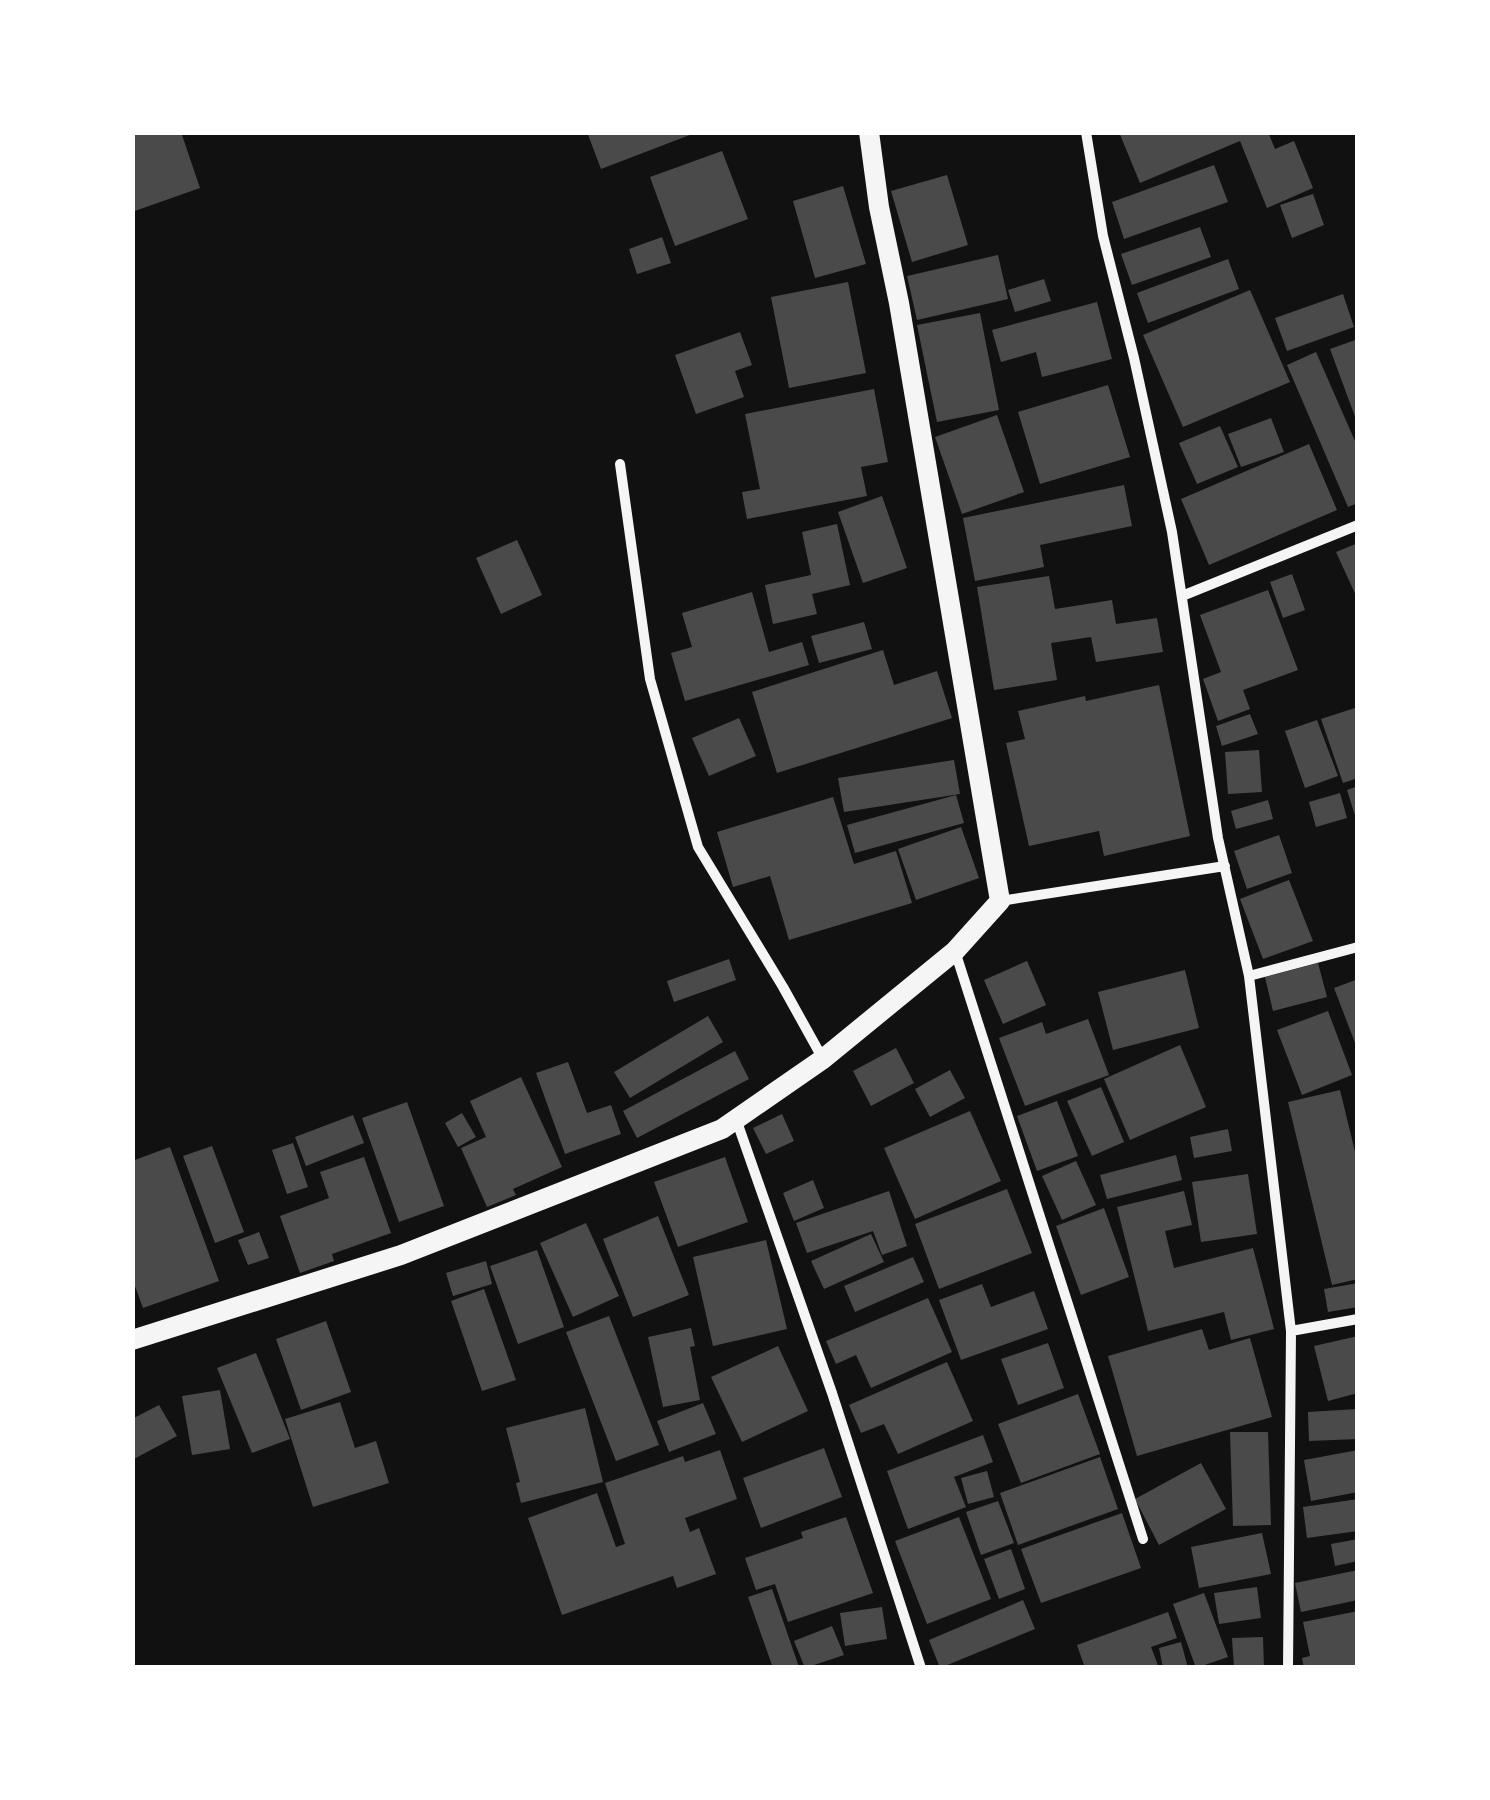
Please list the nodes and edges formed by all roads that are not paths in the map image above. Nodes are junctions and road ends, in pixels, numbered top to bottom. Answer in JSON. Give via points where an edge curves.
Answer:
{"nodes":[{"id":1,"x":870,"y":132,"type":"edge"},
{"id":2,"x":1086,"y":132,"type":"edge"},
{"id":3,"x":620,"y":464,"type":"dead end"},
{"id":4,"x":1358,"y":525,"type":"edge"},
{"id":5,"x":1182,"y":596,"type":"junction"},
{"id":6,"x":1224,"y":866,"type":"junction"},
{"id":7,"x":1000,"y":902,"type":"junction"},
{"id":8,"x":1358,"y":947,"type":"edge"},
{"id":9,"x":956,"y":951,"type":"junction"},
{"id":10,"x":1250,"y":976,"type":"junction"},
{"id":11,"x":823,"y":1059,"type":"junction"},
{"id":12,"x":736,"y":1120,"type":"junction"},
{"id":13,"x":1358,"y":1319,"type":"edge"},
{"id":14,"x":1291,"y":1331,"type":"junction"},
{"id":15,"x":132,"y":1340,"type":"edge"},
{"id":16,"x":1143,"y":1539,"type":"dead end"},
{"id":17,"x":922,"y":1668,"type":"edge"},
{"id":18,"x":1288,"y":1668,"type":"edge"}],
"edges":[{"from":1,"to":7,"type":"main road"},
{"from":2,"to":5,"type":"street"},
{"from":3,"to":11,"type":"street","via":[[650,679],[698,848]]},
{"from":4,"to":5,"type":"street"},
{"from":5,"to":6,"type":"street"},
{"from":6,"to":7,"type":"street"},
{"from":6,"to":10,"type":"street"},
{"from":7,"to":9,"type":"main road"},
{"from":8,"to":10,"type":"street"},
{"from":9,"to":11,"type":"main road"},
{"from":9,"to":16,"type":"street"},
{"from":10,"to":14,"type":"street"},
{"from":11,"to":12,"type":"main road"},
{"from":12,"to":15,"type":"main road","via":[[401,1254]]},
{"from":12,"to":17,"type":"street"},
{"from":13,"to":14,"type":"street"},
{"from":14,"to":18,"type":"street"}]}
